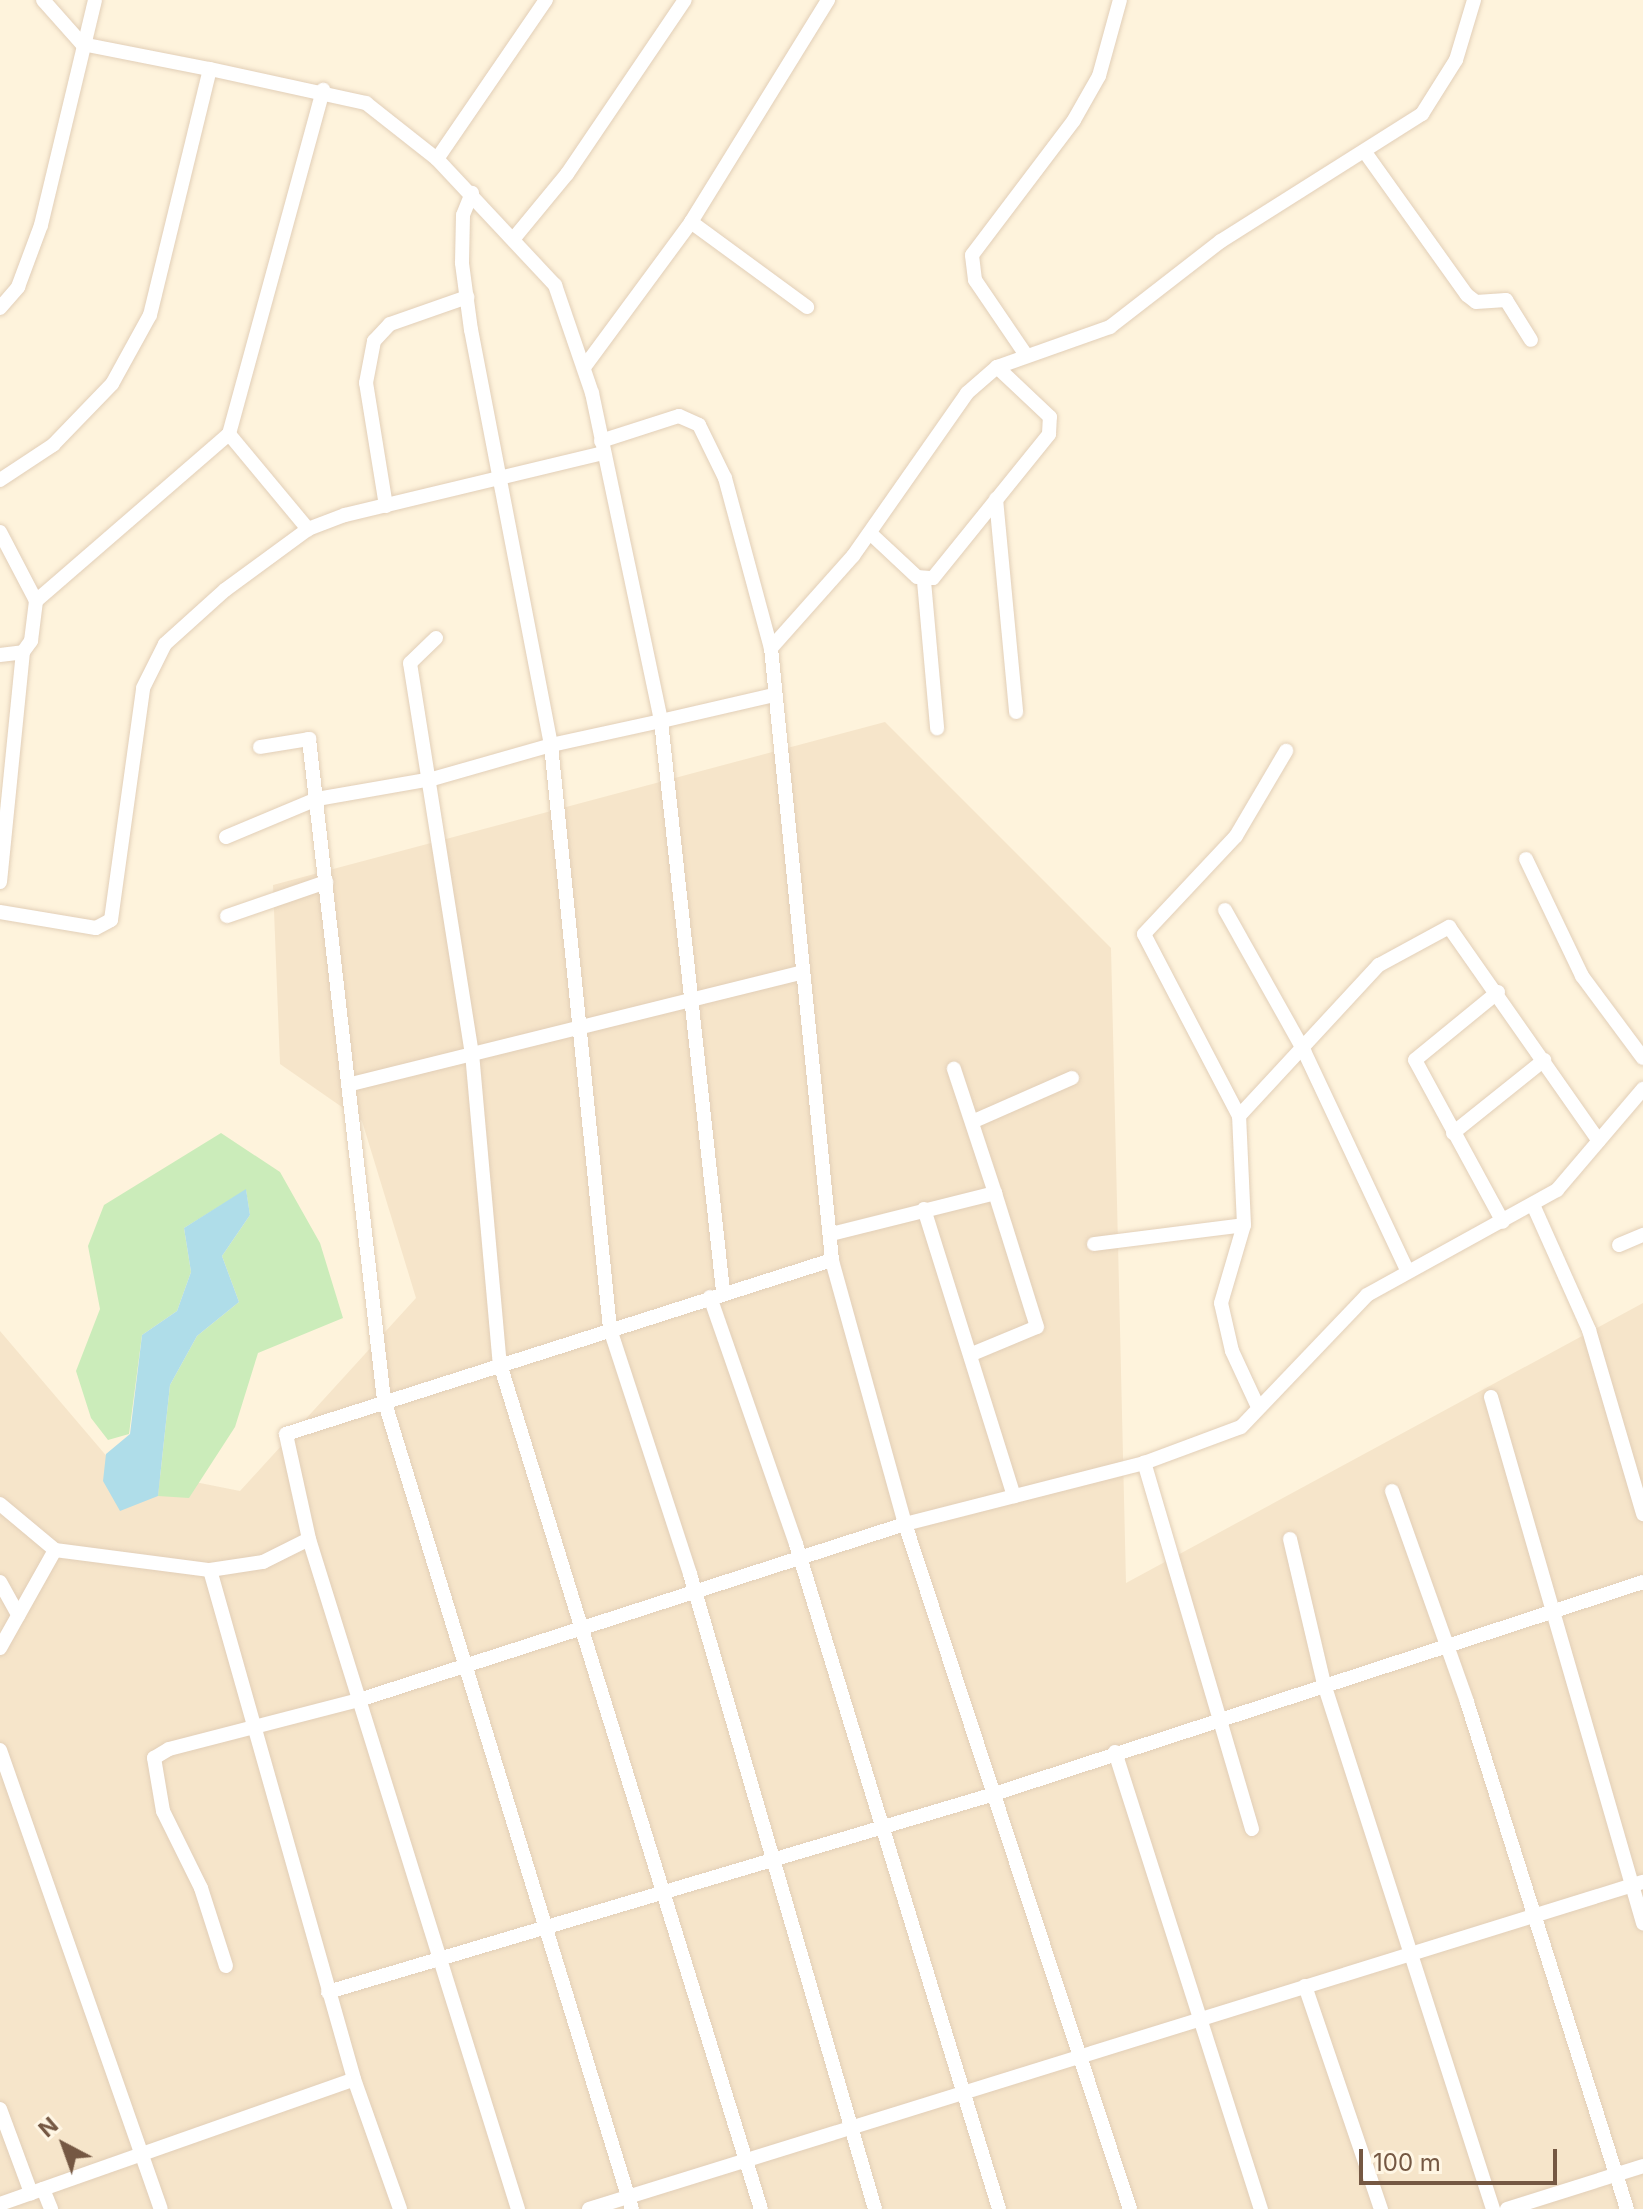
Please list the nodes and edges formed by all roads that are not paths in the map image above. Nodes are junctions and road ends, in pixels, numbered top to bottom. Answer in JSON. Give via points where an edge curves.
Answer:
{"nodes":[{"id":1,"x":43,"y":0,"type":"edge"},
{"id":2,"x":95,"y":0,"type":"edge"},
{"id":3,"x":546,"y":0,"type":"edge"},
{"id":4,"x":685,"y":0,"type":"edge"},
{"id":5,"x":828,"y":0,"type":"edge"},
{"id":6,"x":1120,"y":0,"type":"edge"},
{"id":7,"x":1474,"y":0,"type":"edge"},
{"id":8,"x":82,"y":44,"type":"junction"},
{"id":9,"x":210,"y":69,"type":"junction"},
{"id":10,"x":323,"y":90,"type":"junction"},
{"id":11,"x":1367,"y":155,"type":"junction"},
{"id":12,"x":437,"y":159,"type":"junction"},
{"id":13,"x":472,"y":193,"type":"junction"},
{"id":14,"x":691,"y":222,"type":"junction"},
{"id":15,"x":515,"y":237,"type":"junction"},
{"id":16,"x":467,"y":297,"type":"junction"},
{"id":17,"x":807,"y":307,"type":"dead end"},
{"id":18,"x":0,"y":308,"type":"edge"},
{"id":19,"x":1531,"y":340,"type":"dead end"},
{"id":20,"x":1026,"y":355,"type":"junction"},
{"id":21,"x":585,"y":366,"type":"junction"},
{"id":22,"x":997,"y":367,"type":"junction"},
{"id":23,"x":229,"y":434,"type":"junction"},
{"id":24,"x":602,"y":447,"type":"junction"},
{"id":25,"x":0,"y":480,"type":"edge"},
{"id":26,"x":496,"y":484,"type":"junction"},
{"id":27,"x":996,"y":499,"type":"junction"},
{"id":28,"x":386,"y":506,"type":"junction"},
{"id":29,"x":308,"y":529,"type":"junction"},
{"id":30,"x":0,"y":532,"type":"edge"},
{"id":31,"x":870,"y":533,"type":"junction"},
{"id":32,"x":924,"y":581,"type":"junction"},
{"id":33,"x":36,"y":601,"type":"junction"},
{"id":34,"x":436,"y":638,"type":"dead end"},
{"id":35,"x":771,"y":648,"type":"junction"},
{"id":36,"x":23,"y":652,"type":"junction"},
{"id":37,"x":0,"y":655,"type":"edge"},
{"id":38,"x":774,"y":695,"type":"junction"},
{"id":39,"x":1016,"y":712,"type":"dead end"},
{"id":40,"x":661,"y":721,"type":"junction"},
{"id":41,"x":937,"y":728,"type":"dead end"},
{"id":42,"x":551,"y":745,"type":"junction"},
{"id":43,"x":260,"y":747,"type":"dead end"},
{"id":44,"x":1286,"y":751,"type":"dead end"},
{"id":45,"x":432,"y":779,"type":"junction"},
{"id":46,"x":317,"y":799,"type":"junction"},
{"id":47,"x":226,"y":837,"type":"dead end"},
{"id":48,"x":1526,"y":859,"type":"dead end"},
{"id":49,"x":0,"y":882,"type":"edge"},
{"id":50,"x":326,"y":882,"type":"junction"},
{"id":51,"x":1225,"y":910,"type":"dead end"},
{"id":52,"x":0,"y":912,"type":"edge"},
{"id":53,"x":227,"y":916,"type":"dead end"},
{"id":54,"x":801,"y":973,"type":"junction"},
{"id":55,"x":1498,"y":992,"type":"junction"},
{"id":56,"x":692,"y":997,"type":"junction"},
{"id":57,"x":576,"y":1025,"type":"junction"},
{"id":58,"x":1304,"y":1051,"type":"junction"},
{"id":59,"x":472,"y":1053,"type":"junction"},
{"id":60,"x":1643,"y":1058,"type":"edge"},
{"id":61,"x":1544,"y":1060,"type":"junction"},
{"id":62,"x":954,"y":1069,"type":"dead end"},
{"id":63,"x":1072,"y":1078,"type":"dead end"},
{"id":64,"x":351,"y":1084,"type":"junction"},
{"id":65,"x":1641,"y":1096,"type":"edge"},
{"id":66,"x":1239,"y":1116,"type":"junction"},
{"id":67,"x":974,"y":1121,"type":"junction"},
{"id":68,"x":1453,"y":1133,"type":"junction"},
{"id":69,"x":1599,"y":1141,"type":"junction"},
{"id":70,"x":995,"y":1193,"type":"junction"},
{"id":71,"x":1534,"y":1207,"type":"junction"},
{"id":72,"x":924,"y":1209,"type":"junction"},
{"id":73,"x":1503,"y":1222,"type":"junction"},
{"id":74,"x":1244,"y":1225,"type":"junction"},
{"id":75,"x":835,"y":1233,"type":"junction"},
{"id":76,"x":1643,"y":1235,"type":"edge"},
{"id":77,"x":1094,"y":1244,"type":"dead end"},
{"id":78,"x":1619,"y":1245,"type":"dead end"},
{"id":79,"x":832,"y":1260,"type":"junction"},
{"id":80,"x":1406,"y":1268,"type":"junction"},
{"id":81,"x":716,"y":1294,"type":"junction"},
{"id":82,"x":610,"y":1329,"type":"junction"},
{"id":83,"x":972,"y":1354,"type":"junction"},
{"id":84,"x":500,"y":1364,"type":"junction"},
{"id":85,"x":1491,"y":1397,"type":"dead end"},
{"id":86,"x":384,"y":1400,"type":"junction"},
{"id":87,"x":1258,"y":1407,"type":"junction"},
{"id":88,"x":1144,"y":1463,"type":"junction"},
{"id":89,"x":1392,"y":1491,"type":"dead end"},
{"id":90,"x":1014,"y":1496,"type":"junction"},
{"id":91,"x":0,"y":1504,"type":"edge"},
{"id":92,"x":1643,"y":1514,"type":"edge"},
{"id":93,"x":905,"y":1524,"type":"junction"},
{"id":94,"x":309,"y":1539,"type":"junction"},
{"id":95,"x":1290,"y":1539,"type":"dead end"},
{"id":96,"x":55,"y":1550,"type":"junction"},
{"id":97,"x":800,"y":1561,"type":"junction"},
{"id":98,"x":210,"y":1570,"type":"junction"},
{"id":99,"x":0,"y":1582,"type":"edge"},
{"id":100,"x":1643,"y":1582,"type":"edge"},
{"id":101,"x":695,"y":1590,"type":"junction"},
{"id":102,"x":1552,"y":1611,"type":"junction"},
{"id":103,"x":18,"y":1615,"type":"junction"},
{"id":104,"x":581,"y":1629,"type":"junction"},
{"id":105,"x":1448,"y":1644,"type":"junction"},
{"id":106,"x":0,"y":1648,"type":"edge"},
{"id":107,"x":468,"y":1664,"type":"junction"},
{"id":108,"x":1324,"y":1684,"type":"junction"},
{"id":109,"x":359,"y":1700,"type":"junction"},
{"id":110,"x":1224,"y":1719,"type":"junction"},
{"id":111,"x":251,"y":1731,"type":"junction"},
{"id":112,"x":0,"y":1750,"type":"edge"},
{"id":113,"x":1115,"y":1752,"type":"junction"},
{"id":114,"x":991,"y":1795,"type":"junction"},
{"id":115,"x":877,"y":1827,"type":"junction"},
{"id":116,"x":1252,"y":1829,"type":"dead end"},
{"id":117,"x":772,"y":1860,"type":"junction"},
{"id":118,"x":1637,"y":1884,"type":"edge"},
{"id":119,"x":665,"y":1892,"type":"junction"},
{"id":120,"x":1533,"y":1915,"type":"junction"},
{"id":121,"x":1643,"y":1923,"type":"edge"},
{"id":122,"x":551,"y":1925,"type":"junction"},
{"id":123,"x":1413,"y":1953,"type":"junction"},
{"id":124,"x":435,"y":1960,"type":"junction"},
{"id":125,"x":226,"y":1966,"type":"dead end"},
{"id":126,"x":1305,"y":1986,"type":"junction"},
{"id":127,"x":328,"y":1992,"type":"junction"},
{"id":128,"x":1197,"y":2019,"type":"junction"},
{"id":129,"x":1080,"y":2055,"type":"junction"},
{"id":130,"x":354,"y":2079,"type":"junction"},
{"id":131,"x":959,"y":2092,"type":"junction"},
{"id":132,"x":0,"y":2109,"type":"edge"},
{"id":133,"x":850,"y":2126,"type":"junction"},
{"id":134,"x":142,"y":2154,"type":"junction"},
{"id":135,"x":746,"y":2158,"type":"junction"},
{"id":136,"x":1643,"y":2166,"type":"edge"},
{"id":137,"x":1613,"y":2175,"type":"junction"},
{"id":138,"x":37,"y":2191,"type":"junction"},
{"id":139,"x":630,"y":2202,"type":"edge"},
{"id":140,"x":0,"y":2204,"type":"edge"},
{"id":141,"x":51,"y":2209,"type":"edge"},
{"id":142,"x":161,"y":2209,"type":"edge"},
{"id":143,"x":400,"y":2209,"type":"edge"},
{"id":144,"x":518,"y":2209,"type":"edge"},
{"id":145,"x":589,"y":2209,"type":"edge"},
{"id":146,"x":761,"y":2209,"type":"edge"},
{"id":147,"x":875,"y":2209,"type":"edge"},
{"id":148,"x":999,"y":2209,"type":"edge"},
{"id":149,"x":1130,"y":2209,"type":"edge"},
{"id":150,"x":1261,"y":2209,"type":"edge"},
{"id":151,"x":1381,"y":2209,"type":"edge"},
{"id":152,"x":1493,"y":2209,"type":"edge"},
{"id":153,"x":1507,"y":2209,"type":"edge"},
{"id":154,"x":1627,"y":2209,"type":"edge"}],
"edges":[{"from":1,"to":8,"type":"street"},
{"from":2,"to":8,"type":"street"},
{"from":3,"to":12,"type":"street"},
{"from":4,"to":15,"type":"street","via":[[567,174]]},
{"from":5,"to":14,"type":"street"},
{"from":6,"to":20,"type":"street","via":[[1099,76],[1074,120],[972,255],[975,280]]},
{"from":7,"to":11,"type":"street","via":[[1456,60],[1422,114]]},
{"from":8,"to":9,"type":"street"},
{"from":8,"to":18,"type":"street","via":[[41,225],[18,287]]},
{"from":9,"to":10,"type":"street"},
{"from":9,"to":25,"type":"street","via":[[150,315],[112,384],[53,445]]},
{"from":10,"to":12,"type":"street","via":[[366,103]]},
{"from":10,"to":23,"type":"street"},
{"from":11,"to":19,"type":"street","via":[[1467,295],[1476,302],[1506,300]]},
{"from":11,"to":20,"type":"street","via":[[1221,241],[1110,327]]},
{"from":12,"to":13,"type":"street"},
{"from":13,"to":15,"type":"street"},
{"from":13,"to":16,"type":"street","via":[[463,215]]},
{"from":14,"to":17,"type":"street"},
{"from":14,"to":21,"type":"street"},
{"from":15,"to":21,"type":"street","via":[[555,285]]},
{"from":16,"to":26,"type":"street"},
{"from":16,"to":28,"type":"street","via":[[390,324],[374,341],[366,383]]},
{"from":20,"to":22,"type":"street"},
{"from":21,"to":24,"type":"street"},
{"from":22,"to":27,"type":"street","via":[[1052,425]]},
{"from":22,"to":31,"type":"street","via":[[967,393]]},
{"from":23,"to":29,"type":"street"},
{"from":23,"to":33,"type":"street"},
{"from":24,"to":26,"type":"street"},
{"from":24,"to":35,"type":"street","via":[[679,416],[699,425],[725,478]]},
{"from":24,"to":40,"type":"street"},
{"from":26,"to":28,"type":"street"},
{"from":26,"to":42,"type":"street"},
{"from":27,"to":32,"type":"street"},
{"from":27,"to":39,"type":"street"},
{"from":28,"to":29,"type":"street"},
{"from":29,"to":52,"type":"street","via":[[165,644],[143,688],[111,920],[96,928]]},
{"from":30,"to":33,"type":"street"},
{"from":31,"to":32,"type":"street"},
{"from":31,"to":35,"type":"street"},
{"from":32,"to":41,"type":"street"},
{"from":33,"to":36,"type":"street"},
{"from":34,"to":45,"type":"street","via":[[410,663]]},
{"from":35,"to":38,"type":"street"},
{"from":36,"to":37,"type":"street"},
{"from":36,"to":49,"type":"street"},
{"from":38,"to":40,"type":"street"},
{"from":38,"to":54,"type":"street"},
{"from":40,"to":42,"type":"street"},
{"from":40,"to":56,"type":"street"},
{"from":42,"to":45,"type":"street"},
{"from":42,"to":57,"type":"street"},
{"from":43,"to":46,"type":"street","via":[[305,734]]},
{"from":44,"to":66,"type":"street","via":[[1236,836],[1144,934]]},
{"from":45,"to":46,"type":"street"},
{"from":45,"to":59,"type":"street"},
{"from":46,"to":47,"type":"street"},
{"from":46,"to":50,"type":"street"},
{"from":48,"to":60,"type":"street","via":[[1582,976]]},
{"from":50,"to":53,"type":"street"},
{"from":50,"to":64,"type":"street"},
{"from":51,"to":58,"type":"street"},
{"from":54,"to":56,"type":"street"},
{"from":54,"to":75,"type":"street"},
{"from":55,"to":58,"type":"street","via":[[1449,927],[1379,965]]},
{"from":55,"to":61,"type":"street"},
{"from":55,"to":68,"type":"street","via":[[1415,1060]]},
{"from":56,"to":57,"type":"street"},
{"from":56,"to":81,"type":"street"},
{"from":57,"to":59,"type":"street"},
{"from":57,"to":82,"type":"street"},
{"from":58,"to":66,"type":"street"},
{"from":58,"to":80,"type":"street"},
{"from":59,"to":64,"type":"street"},
{"from":59,"to":84,"type":"street"},
{"from":61,"to":68,"type":"street"},
{"from":61,"to":69,"type":"street"},
{"from":62,"to":67,"type":"street"},
{"from":63,"to":67,"type":"street"},
{"from":64,"to":86,"type":"street"},
{"from":65,"to":69,"type":"street"},
{"from":66,"to":74,"type":"street"},
{"from":67,"to":70,"type":"street"},
{"from":68,"to":73,"type":"street"},
{"from":69,"to":71,"type":"street"},
{"from":70,"to":72,"type":"street"},
{"from":70,"to":83,"type":"street","via":[[1037,1327]]},
{"from":71,"to":73,"type":"street"},
{"from":71,"to":92,"type":"street","via":[[1589,1330]]},
{"from":72,"to":75,"type":"street"},
{"from":72,"to":83,"type":"street"},
{"from":73,"to":80,"type":"street"},
{"from":74,"to":77,"type":"street"},
{"from":74,"to":87,"type":"street","via":[[1221,1303],[1232,1351]]},
{"from":75,"to":79,"type":"street"},
{"from":76,"to":78,"type":"street"},
{"from":79,"to":81,"type":"street"},
{"from":79,"to":93,"type":"street"},
{"from":80,"to":87,"type":"street","via":[[1367,1295]]},
{"from":81,"to":82,"type":"street"},
{"from":81,"to":97,"type":"street"},
{"from":82,"to":84,"type":"street"},
{"from":82,"to":101,"type":"street"},
{"from":83,"to":90,"type":"street"},
{"from":84,"to":86,"type":"street"},
{"from":84,"to":104,"type":"street"},
{"from":85,"to":102,"type":"street"},
{"from":86,"to":94,"type":"street","via":[[286,1434]]},
{"from":86,"to":107,"type":"street"},
{"from":87,"to":88,"type":"street","via":[[1241,1427]]},
{"from":88,"to":90,"type":"street"},
{"from":88,"to":110,"type":"street"},
{"from":89,"to":105,"type":"street"},
{"from":90,"to":93,"type":"street"},
{"from":91,"to":96,"type":"street"},
{"from":93,"to":97,"type":"street"},
{"from":93,"to":114,"type":"street"},
{"from":94,"to":98,"type":"street","via":[[263,1562]]},
{"from":94,"to":109,"type":"street"},
{"from":95,"to":108,"type":"street"},
{"from":96,"to":98,"type":"street"},
{"from":96,"to":103,"type":"street"},
{"from":97,"to":101,"type":"street"},
{"from":97,"to":115,"type":"street"},
{"from":98,"to":111,"type":"street"},
{"from":99,"to":103,"type":"street"},
{"from":100,"to":102,"type":"street"},
{"from":101,"to":104,"type":"street"},
{"from":101,"to":117,"type":"street"},
{"from":102,"to":105,"type":"street"},
{"from":102,"to":118,"type":"street"},
{"from":103,"to":106,"type":"street"},
{"from":104,"to":107,"type":"street"},
{"from":104,"to":119,"type":"street"},
{"from":105,"to":108,"type":"street"},
{"from":105,"to":120,"type":"street"},
{"from":107,"to":109,"type":"street"},
{"from":107,"to":122,"type":"street"},
{"from":108,"to":110,"type":"street"},
{"from":108,"to":123,"type":"street"},
{"from":109,"to":111,"type":"street"},
{"from":109,"to":124,"type":"street"},
{"from":110,"to":113,"type":"street"},
{"from":110,"to":116,"type":"street"},
{"from":111,"to":125,"type":"street","via":[[188,1741],[154,1758],[163,1811],[201,1888]]},
{"from":111,"to":127,"type":"street"},
{"from":112,"to":134,"type":"street"},
{"from":113,"to":114,"type":"street"},
{"from":113,"to":128,"type":"street"},
{"from":114,"to":115,"type":"street"},
{"from":114,"to":129,"type":"street"},
{"from":115,"to":117,"type":"street"},
{"from":115,"to":131,"type":"street"},
{"from":117,"to":119,"type":"street"},
{"from":117,"to":133,"type":"street"},
{"from":118,"to":120,"type":"street"},
{"from":118,"to":121,"type":"street"},
{"from":119,"to":122,"type":"street"},
{"from":119,"to":135,"type":"street"},
{"from":120,"to":123,"type":"street"},
{"from":120,"to":137,"type":"street"},
{"from":122,"to":124,"type":"street"},
{"from":122,"to":139,"type":"street"},
{"from":123,"to":126,"type":"street"},
{"from":123,"to":152,"type":"street"},
{"from":124,"to":127,"type":"street"},
{"from":124,"to":144,"type":"street"},
{"from":126,"to":128,"type":"street"},
{"from":126,"to":151,"type":"street"},
{"from":127,"to":130,"type":"street"},
{"from":128,"to":129,"type":"street"},
{"from":128,"to":150,"type":"street"},
{"from":129,"to":131,"type":"street"},
{"from":129,"to":149,"type":"street"},
{"from":130,"to":134,"type":"street"},
{"from":130,"to":143,"type":"street"},
{"from":131,"to":133,"type":"street"},
{"from":131,"to":148,"type":"street"},
{"from":132,"to":138,"type":"street"},
{"from":133,"to":135,"type":"street"},
{"from":133,"to":147,"type":"street"},
{"from":134,"to":138,"type":"street"},
{"from":134,"to":142,"type":"street"},
{"from":135,"to":139,"type":"street"},
{"from":135,"to":146,"type":"street"},
{"from":136,"to":137,"type":"street"},
{"from":137,"to":153,"type":"street"},
{"from":137,"to":154,"type":"street"},
{"from":138,"to":140,"type":"street"},
{"from":138,"to":141,"type":"street"},
{"from":139,"to":145,"type":"street"}]}
